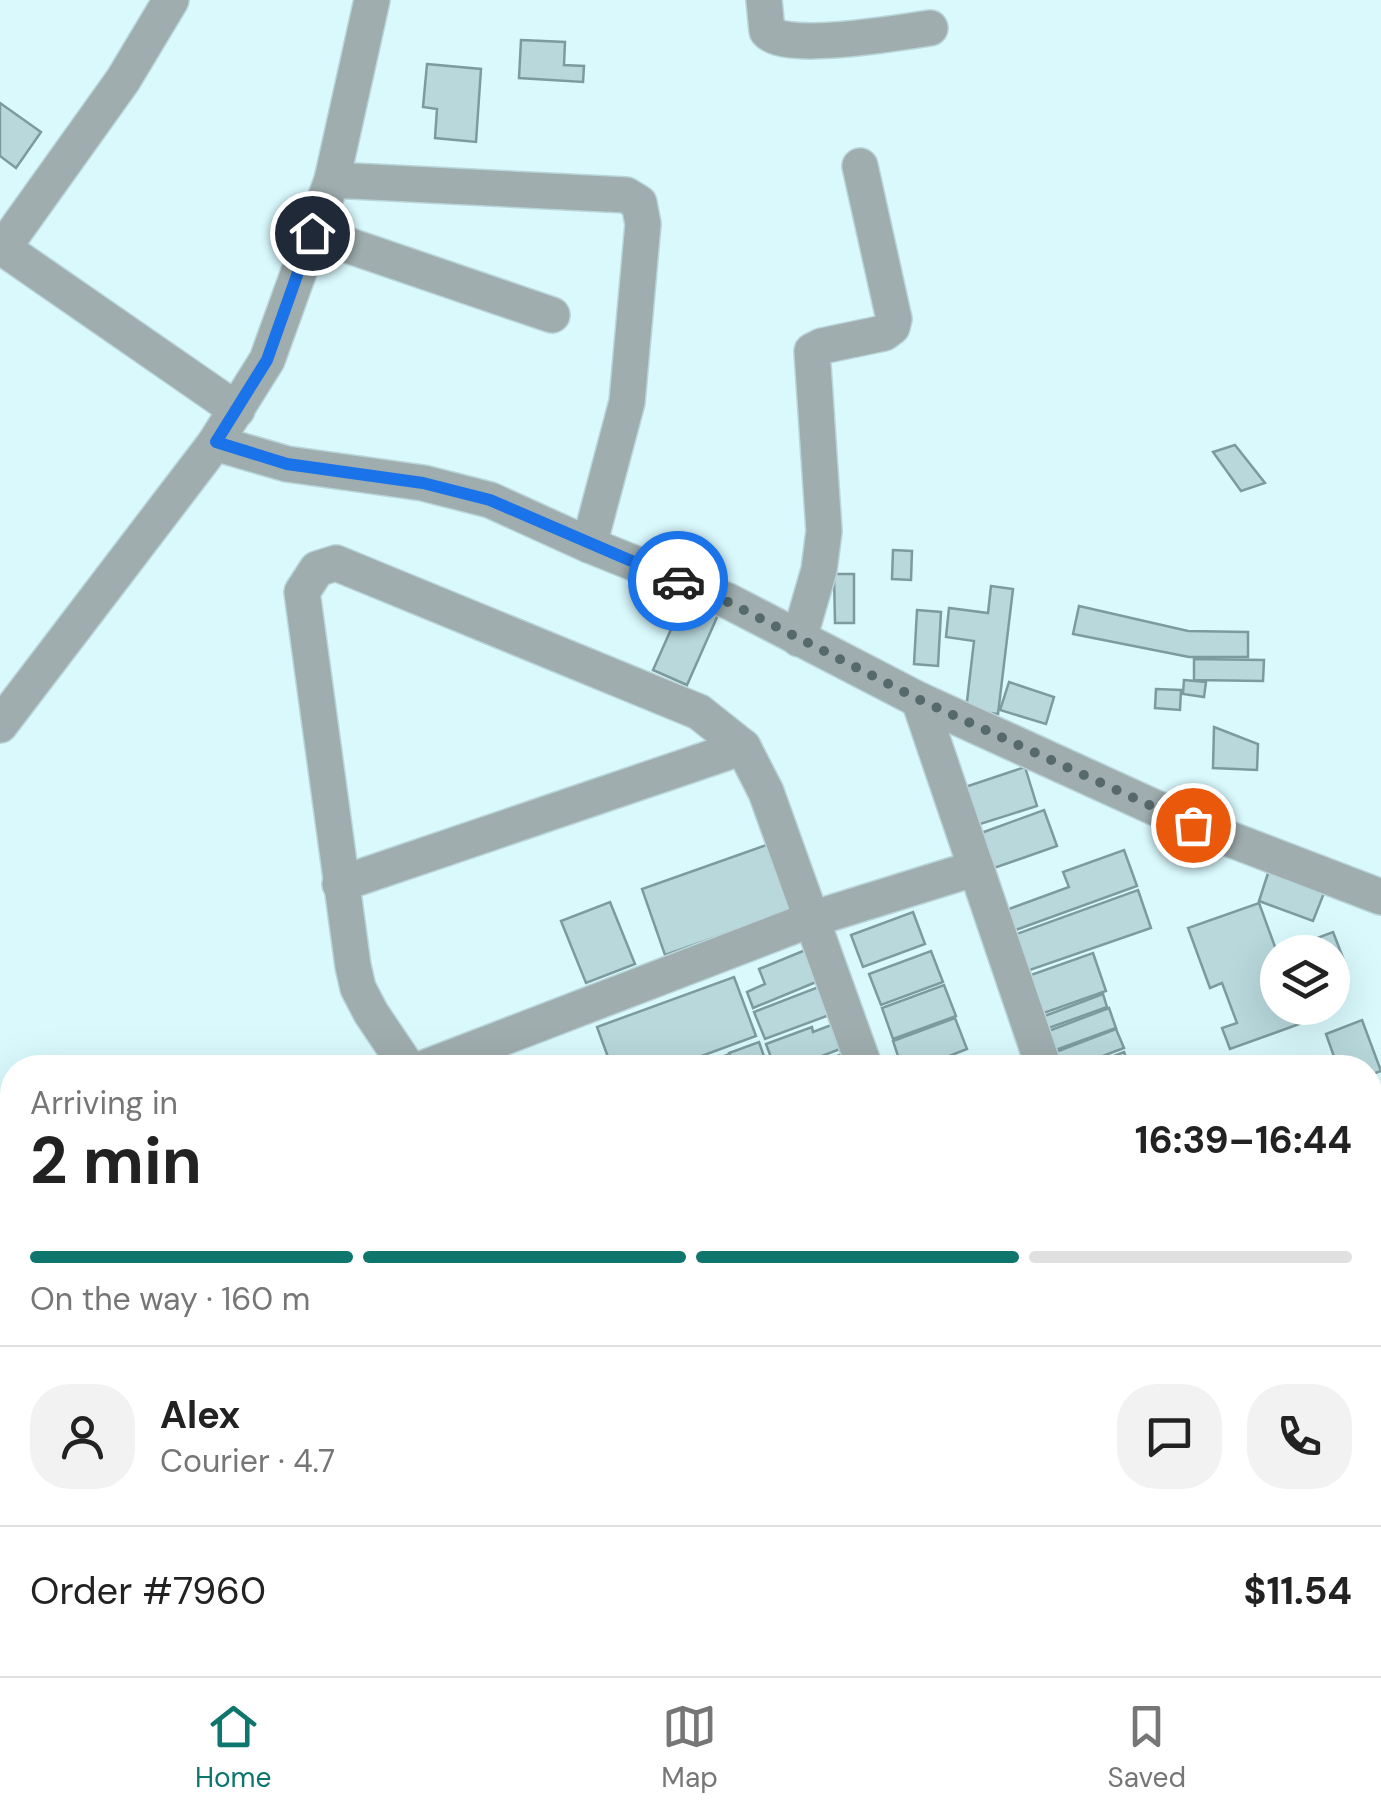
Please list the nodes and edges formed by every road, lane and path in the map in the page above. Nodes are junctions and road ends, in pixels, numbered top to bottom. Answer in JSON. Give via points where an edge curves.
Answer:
{"nodes":[{"id":1,"x":171,"y":0,"type":"edge"},
{"id":2,"x":372,"y":0,"type":"edge"},
{"id":3,"x":764,"y":0,"type":"edge"},
{"id":4,"x":930,"y":28,"type":"dead end"},
{"id":5,"x":860,"y":166,"type":"dead end"},
{"id":6,"x":332,"y":180,"type":"junction"},
{"id":7,"x":312,"y":233,"type":"junction"},
{"id":8,"x":2,"y":247,"type":"edge"},
{"id":9,"x":552,"y":314,"type":"dead end"},
{"id":10,"x":237,"y":410,"type":"junction"},
{"id":11,"x":216,"y":442,"type":"junction"},
{"id":12,"x":589,"y":545,"type":"junction"},
{"id":13,"x":799,"y":639,"type":"junction"},
{"id":14,"x":920,"y":700,"type":"junction"},
{"id":15,"x":0,"y":725,"type":"edge"},
{"id":16,"x":743,"y":747,"type":"junction"},
{"id":17,"x":976,"y":868,"type":"junction"},
{"id":18,"x":340,"y":884,"type":"junction"},
{"id":19,"x":1381,"y":897,"type":"edge"},
{"id":20,"x":812,"y":919,"type":"junction"},
{"id":21,"x":400,"y":1055,"type":"edge"},
{"id":22,"x":458,"y":1055,"type":"edge"},
{"id":23,"x":860,"y":1055,"type":"edge"},
{"id":24,"x":1040,"y":1055,"type":"edge"}],
"edges":[{"from":1,"to":8,"type":"street","via":[[123,80]]},
{"from":2,"to":6,"type":"street"},
{"from":3,"to":4,"type":"street","via":[[767,31],[781,41]]},
{"from":5,"to":13,"type":"street","via":[[894,318],[884,333],[812,351],[824,531]]},
{"from":6,"to":7,"type":"street"},
{"from":6,"to":12,"type":"street","via":[[626,194],[639,204],[643,224],[627,402]]},
{"from":7,"to":9,"type":"street"},
{"from":7,"to":10,"type":"street","via":[[267,360]]},
{"from":8,"to":10,"type":"street"},
{"from":10,"to":11,"type":"street"},
{"from":11,"to":12,"type":"street","via":[[287,464],[423,483],[490,500]]},
{"from":11,"to":15,"type":"street"},
{"from":12,"to":13,"type":"street"},
{"from":13,"to":14,"type":"street"},
{"from":14,"to":17,"type":"street"},
{"from":14,"to":19,"type":"street","via":[[1193,825]]},
{"from":16,"to":18,"type":"street"},
{"from":16,"to":18,"type":"street","via":[[699,712],[336,563],[317,569],[302,592]]},
{"from":16,"to":20,"type":"street"},
{"from":17,"to":20,"type":"street"},
{"from":17,"to":24,"type":"street"},
{"from":18,"to":21,"type":"street","via":[[358,988]]},
{"from":20,"to":22,"type":"street"},
{"from":20,"to":23,"type":"street"}]}
